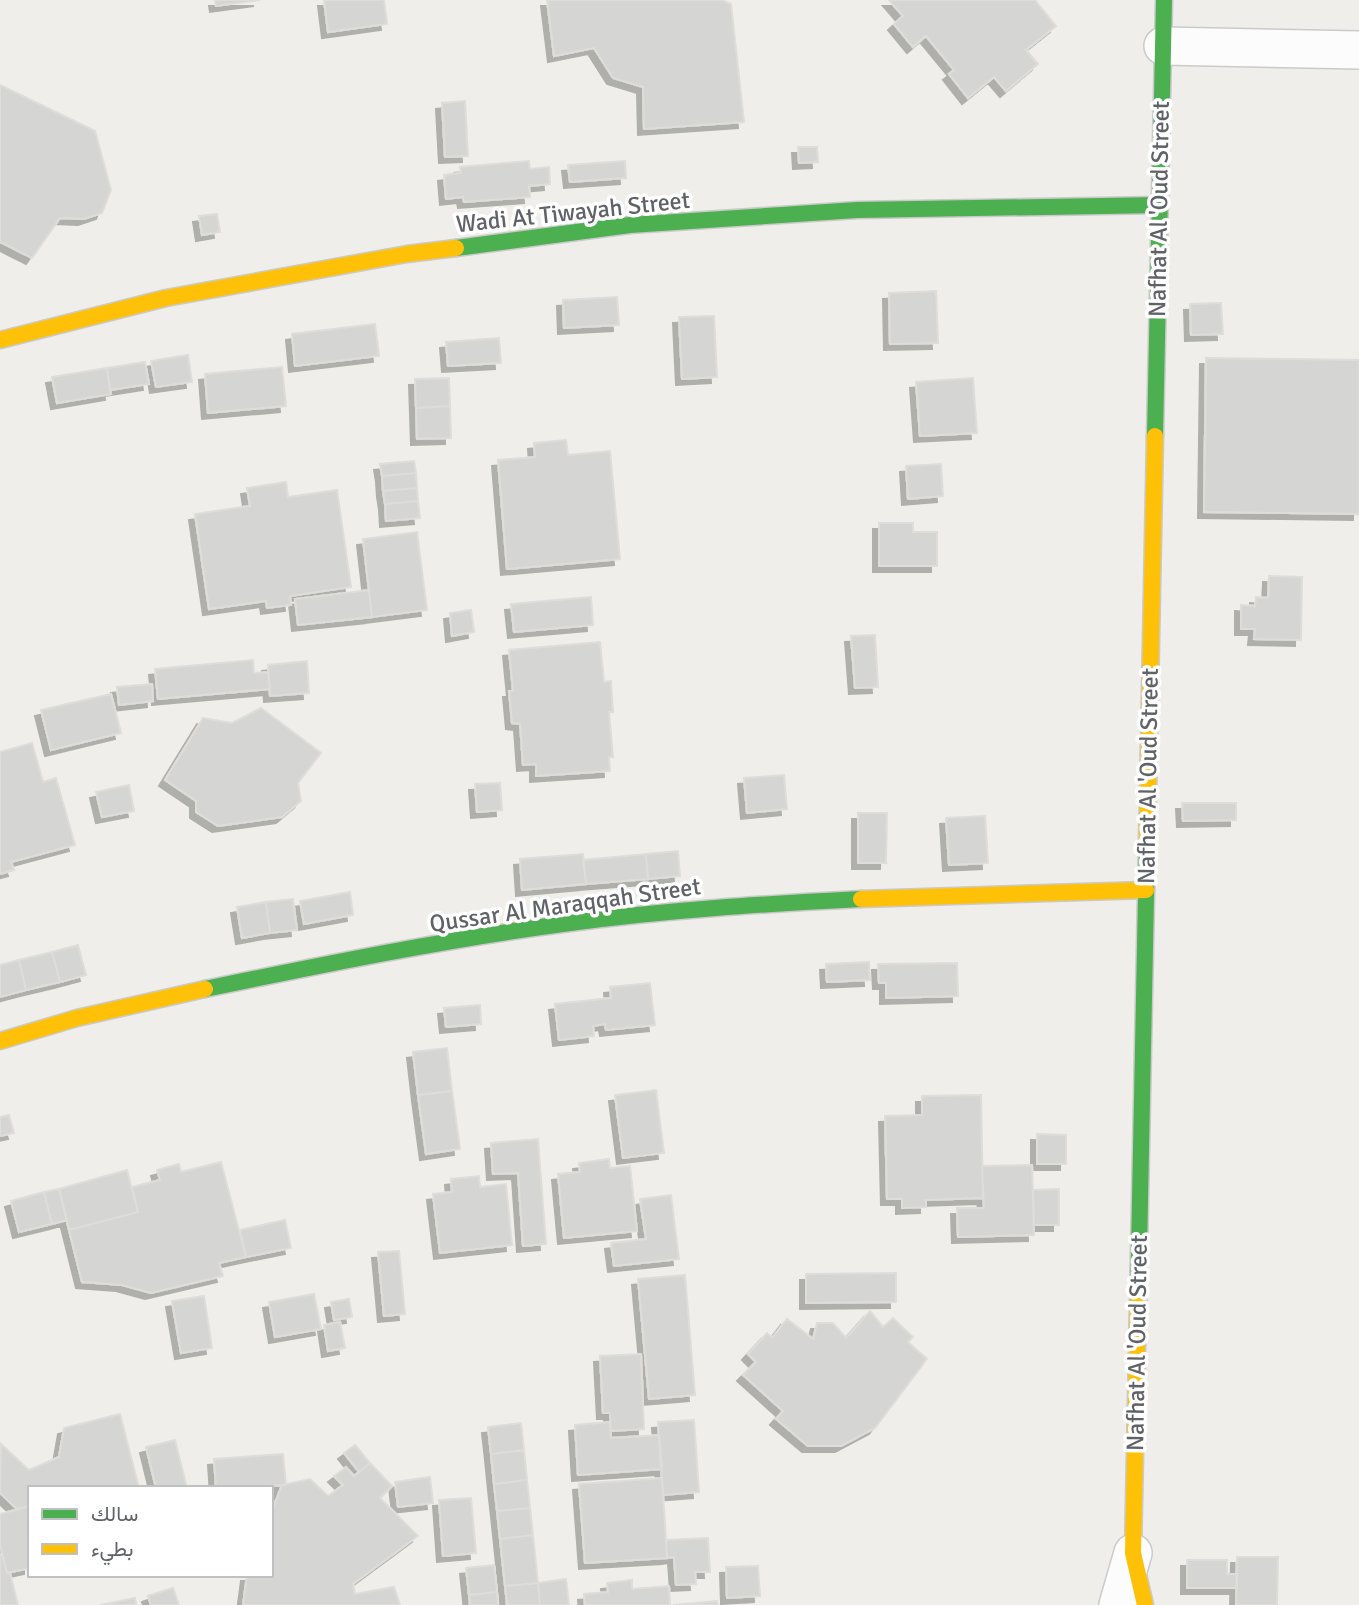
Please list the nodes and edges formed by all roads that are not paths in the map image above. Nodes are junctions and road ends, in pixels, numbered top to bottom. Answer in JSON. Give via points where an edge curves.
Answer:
{"nodes":[{"id":1,"x":1164,"y":0,"type":"edge"},
{"id":2,"x":1163,"y":46,"type":"junction"},
{"id":3,"x":1359,"y":50,"type":"edge"},
{"id":4,"x":1160,"y":205,"type":"junction"},
{"id":5,"x":0,"y":340,"type":"edge"},
{"id":6,"x":1146,"y":890,"type":"junction"},
{"id":7,"x":0,"y":1041,"type":"edge"},
{"id":8,"x":1133,"y":1553,"type":"junction"},
{"id":9,"x":1118,"y":1605,"type":"edge"},
{"id":10,"x":1145,"y":1605,"type":"edge"}],
"edges":[{"from":1,"to":2,"type":"street","name":"Nafhat Al 'Oud Street"},
{"from":2,"to":3,"type":"street"},
{"from":2,"to":4,"type":"street","name":"Nafhat Al 'Oud Street"},
{"from":4,"to":5,"type":"street","name":"Wadi At Tiwayah Street","via":[[857,210],[630,225],[407,254],[166,298]]},
{"from":4,"to":6,"type":"street","name":"Nafhat Al 'Oud Street"},
{"from":6,"to":7,"type":"street","name":"Qussar Al Maraqqah Street","via":[[784,902],[608,918],[460,940],[197,990]]},
{"from":6,"to":8,"type":"street","name":"Nafhat Al 'Oud Street"},
{"from":8,"to":9,"type":"street","name":"Nafhat Al 'Oud Street"},
{"from":8,"to":10,"type":"street","name":"Nafhat Al 'Oud Street"}]}
